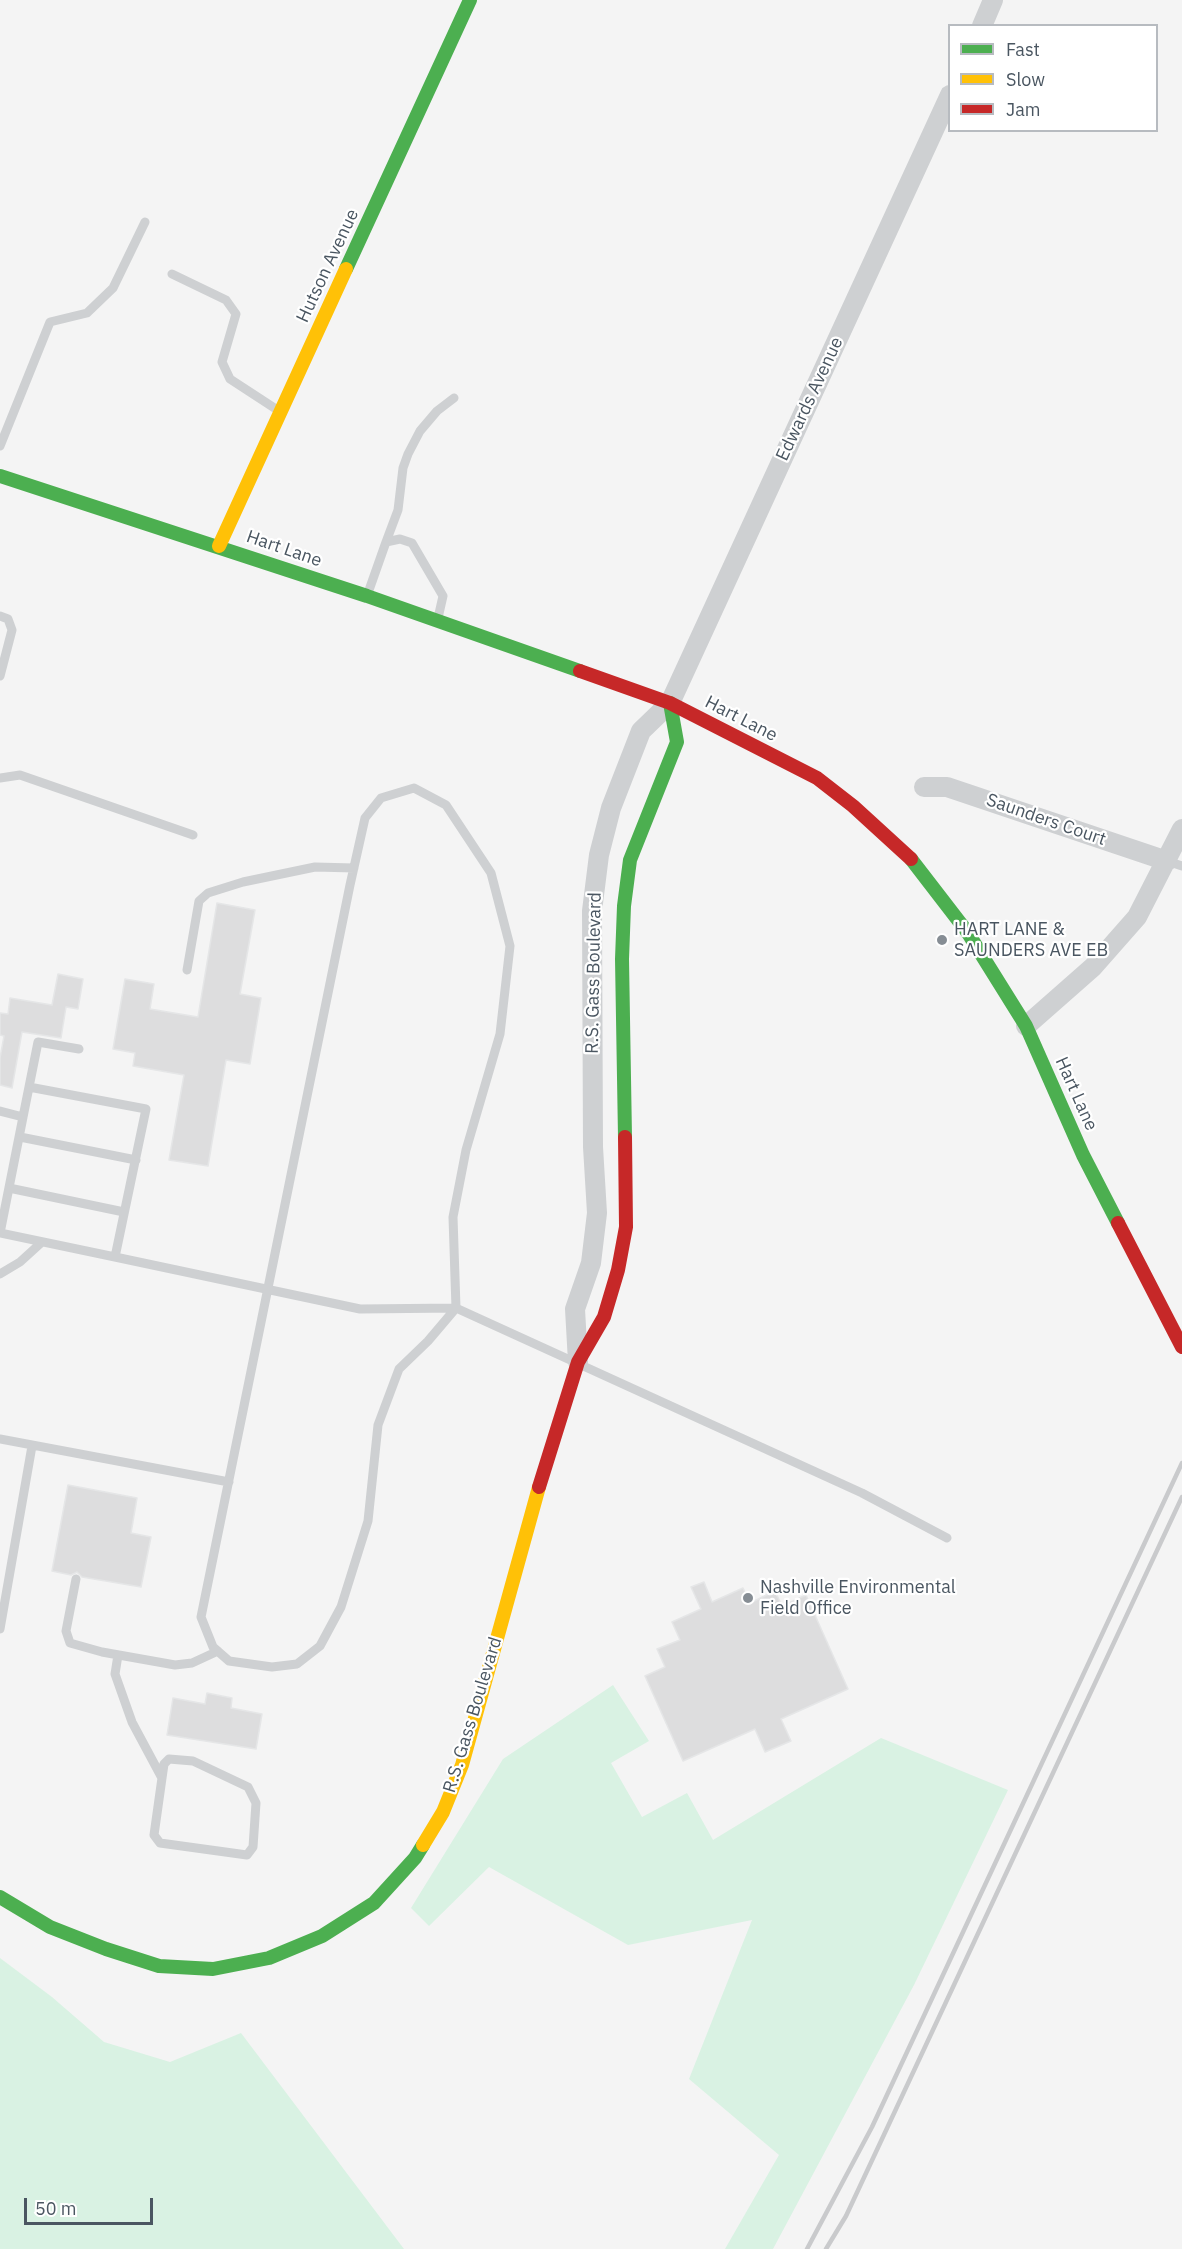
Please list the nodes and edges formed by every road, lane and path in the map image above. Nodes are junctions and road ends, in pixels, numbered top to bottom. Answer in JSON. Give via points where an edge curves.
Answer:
{"nodes":[{"id":1,"x":470,"y":0,"type":"edge"},
{"id":2,"x":993,"y":0,"type":"edge"},
{"id":3,"x":983,"y":24,"type":"edge"},
{"id":4,"x":948,"y":99,"type":"edge"},
{"id":5,"x":145,"y":222,"type":"dead end"},
{"id":6,"x":172,"y":274,"type":"dead end"},
{"id":7,"x":454,"y":398,"type":"dead end"},
{"id":8,"x":280,"y":413,"type":"junction"},
{"id":9,"x":0,"y":446,"type":"edge"},
{"id":10,"x":0,"y":476,"type":"edge"},
{"id":11,"x":386,"y":542,"type":"junction"},
{"id":12,"x":219,"y":546,"type":"junction"},
{"id":13,"x":367,"y":596,"type":"junction"},
{"id":14,"x":0,"y":616,"type":"edge"},
{"id":15,"x":438,"y":620,"type":"junction"},
{"id":16,"x":0,"y":676,"type":"edge"},
{"id":17,"x":670,"y":703,"type":"junction"},
{"id":18,"x":0,"y":778,"type":"edge"},
{"id":19,"x":924,"y":787,"type":"dead end"},
{"id":20,"x":1182,"y":829,"type":"edge"},
{"id":21,"x":193,"y":835,"type":"dead end"},
{"id":22,"x":1175,"y":864,"type":"edge"},
{"id":23,"x":354,"y":867,"type":"junction"},
{"id":24,"x":187,"y":970,"type":"dead end"},
{"id":25,"x":1026,"y":1026,"type":"junction"},
{"id":26,"x":78,"y":1049,"type":"dead end"},
{"id":27,"x":30,"y":1087,"type":"junction"},
{"id":28,"x":0,"y":1110,"type":"edge"},
{"id":29,"x":24,"y":1112,"type":"junction"},
{"id":30,"x":20,"y":1137,"type":"junction"},
{"id":31,"x":136,"y":1160,"type":"junction"},
{"id":32,"x":9,"y":1188,"type":"junction"},
{"id":33,"x":124,"y":1212,"type":"junction"},
{"id":34,"x":0,"y":1233,"type":"edge"},
{"id":35,"x":42,"y":1242,"type":"junction"},
{"id":36,"x":115,"y":1257,"type":"junction"},
{"id":37,"x":0,"y":1274,"type":"edge"},
{"id":38,"x":269,"y":1291,"type":"junction"},
{"id":39,"x":456,"y":1308,"type":"junction"},
{"id":40,"x":1182,"y":1347,"type":"edge"},
{"id":41,"x":578,"y":1362,"type":"junction"},
{"id":42,"x":0,"y":1439,"type":"edge"},
{"id":43,"x":32,"y":1446,"type":"junction"},
{"id":44,"x":229,"y":1482,"type":"junction"},
{"id":45,"x":947,"y":1538,"type":"dead end"},
{"id":46,"x":76,"y":1579,"type":"dead end"},
{"id":47,"x":0,"y":1629,"type":"edge"},
{"id":48,"x":218,"y":1651,"type":"junction"},
{"id":49,"x":118,"y":1655,"type":"junction"},
{"id":50,"x":162,"y":1778,"type":"junction"},
{"id":51,"x":0,"y":1897,"type":"edge"}],
"edges":[{"from":1,"to":8,"type":"street","name":"Hutson Avenue"},
{"from":2,"to":3,"type":"street"},
{"from":4,"to":17,"type":"street","name":"Edwards Avenue"},
{"from":5,"to":9,"type":"lane","via":[[113,288],[87,314],[50,322]]},
{"from":6,"to":8,"type":"lane","via":[[226,300],[236,314],[222,362],[230,379]]},
{"from":7,"to":11,"type":"lane","via":[[431,418],[408,454],[398,510]]},
{"from":8,"to":12,"type":"street","name":"Hutson Avenue"},
{"from":10,"to":12,"type":"street","name":"Hart Lane"},
{"from":11,"to":13,"type":"lane"},
{"from":11,"to":15,"type":"lane","via":[[400,539],[412,543],[420,553],[443,596]]},
{"from":12,"to":13,"type":"street","name":"Hart Lane"},
{"from":13,"to":15,"type":"street","name":"Hart Lane"},
{"from":14,"to":16,"type":"lane","via":[[8,619],[12,630]]},
{"from":15,"to":17,"type":"street","name":"Hart Lane"},
{"from":17,"to":25,"type":"street","name":"Hart Lane","via":[[817,778],[853,806],[915,863],[968,933]]},
{"from":17,"to":41,"type":"street","name":"R.S. Gass Boulevard","via":[[677,742],[630,860],[624,906],[626,1227],[604,1317]]},
{"from":17,"to":41,"type":"street","name":"R.S. Gass Boulevard","via":[[641,731],[611,808],[599,855],[591,959],[597,1213],[591,1263],[575,1309]]},
{"from":18,"to":21,"type":"lane","via":[[20,776]]},
{"from":19,"to":22,"type":"street","name":"Saunders Court","via":[[947,787]]},
{"from":20,"to":22,"type":"street"},
{"from":22,"to":25,"type":"street","via":[[1137,917],[1093,967]]},
{"from":23,"to":24,"type":"lane","via":[[315,867],[208,893],[199,901]]},
{"from":23,"to":38,"type":"lane"},
{"from":23,"to":39,"type":"lane","via":[[365,818],[381,798],[414,788],[446,806],[491,873],[510,946],[500,1034],[466,1150],[453,1217]]},
{"from":25,"to":40,"type":"street","name":"Hart Lane","via":[[1083,1155]]},
{"from":26,"to":27,"type":"lane","via":[[38,1042]]},
{"from":27,"to":29,"type":"lane"},
{"from":27,"to":31,"type":"lane","via":[[146,1109]]},
{"from":28,"to":29,"type":"lane","via":[[23,1117]]},
{"from":29,"to":30,"type":"lane"},
{"from":30,"to":31,"type":"lane"},
{"from":30,"to":32,"type":"lane"},
{"from":31,"to":33,"type":"lane"},
{"from":32,"to":33,"type":"lane"},
{"from":32,"to":34,"type":"lane"},
{"from":33,"to":36,"type":"lane"},
{"from":34,"to":35,"type":"lane"},
{"from":35,"to":36,"type":"lane"},
{"from":35,"to":37,"type":"lane"},
{"from":36,"to":38,"type":"lane"},
{"from":38,"to":39,"type":"lane","via":[[360,1309]]},
{"from":38,"to":44,"type":"lane"},
{"from":39,"to":41,"type":"lane"},
{"from":39,"to":48,"type":"lane","via":[[399,1369],[378,1425],[368,1521],[341,1607],[320,1646],[297,1664],[272,1667],[229,1661]]},
{"from":41,"to":45,"type":"lane","via":[[862,1493]]},
{"from":41,"to":51,"type":"street","name":"R.S. Gass Boulevard","via":[[530,1517],[462,1765],[443,1812],[415,1858],[374,1903],[311,1940],[269,1958],[213,1969],[159,1966],[106,1949],[50,1927]]},
{"from":42,"to":43,"type":"lane"},
{"from":43,"to":44,"type":"lane"},
{"from":43,"to":47,"type":"lane"},
{"from":44,"to":48,"type":"lane","via":[[201,1617]]},
{"from":46,"to":49,"type":"lane","via":[[66,1632],[70,1643]]},
{"from":48,"to":49,"type":"lane","via":[[192,1663],[175,1665]]},
{"from":49,"to":50,"type":"lane","via":[[115,1674],[132,1722]]},
{"from":50,"to":50,"type":"lane","via":[[154,1835],[160,1843],[247,1855],[254,1847],[255,1803],[248,1788],[194,1761],[169,1759]]}]}
